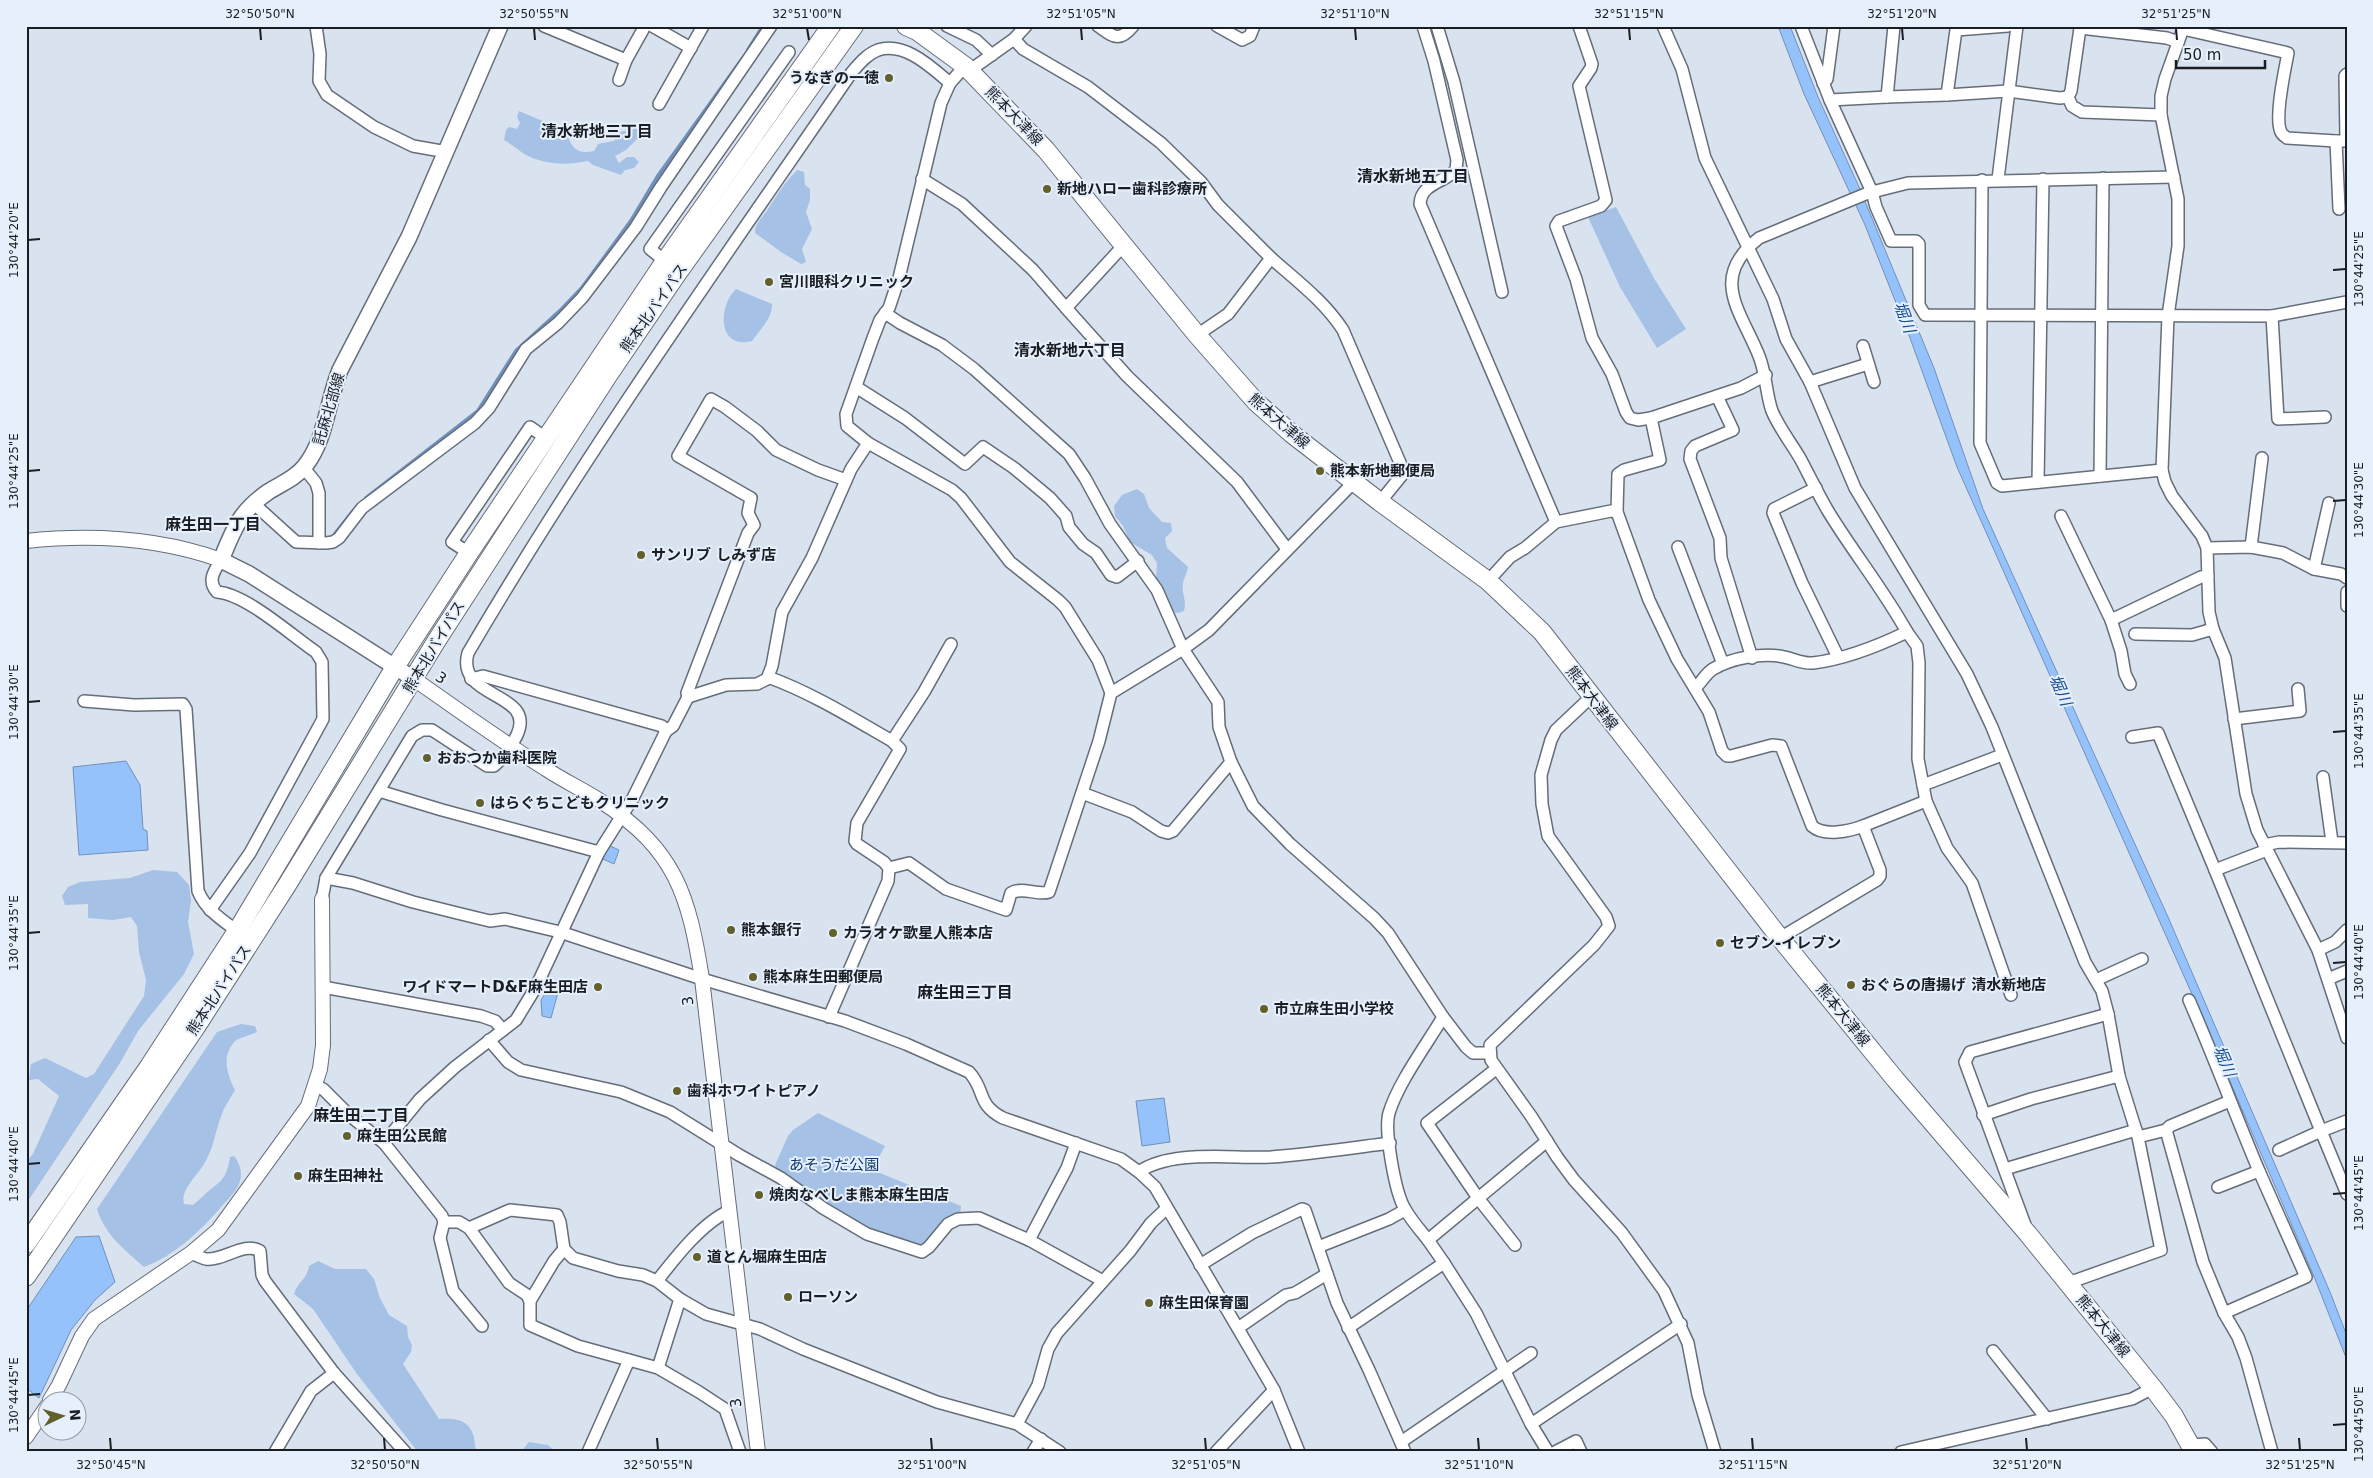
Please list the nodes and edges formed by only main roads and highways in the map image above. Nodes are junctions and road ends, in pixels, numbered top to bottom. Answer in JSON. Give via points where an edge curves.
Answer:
{"nodes":[{"id":1,"x":500,"y":26,"type":"edge"},
{"id":2,"x":831,"y":26,"type":"edge"},
{"id":3,"x":854,"y":26,"type":"edge"},
{"id":4,"x":906,"y":26,"type":"edge"},
{"id":5,"x":395,"y":667,"type":"junction"},
{"id":6,"x":414,"y":680,"type":"junction"},
{"id":7,"x":26,"y":1244,"type":"edge"},
{"id":8,"x":26,"y":1277,"type":"edge"},
{"id":9,"x":2192,"y":1448,"type":"edge"}],
"edges":[{"from":1,"to":5,"type":"main road","name":"託麻北部線","via":[[409,237],[340,370],[315,452],[304,468],[253,503],[239,518],[221,560],[249,574]]},
{"from":2,"to":5,"type":"main road","name":"熊本北バイパス","via":[[665,261]]},
{"from":3,"to":6,"type":"main road","name":"熊本北バイパス","number":"3","via":[[607,376]]},
{"from":4,"to":9,"type":"main road","name":"熊本大津線","via":[[967,68],[1046,150],[1256,402],[1354,482],[1488,581],[1542,632],[1780,938],[2153,1388]]},
{"from":5,"to":6,"type":"main road"},
{"from":5,"to":7,"type":"main road","name":"熊本北バイパス","via":[[237,931],[150,1065]]},
{"from":6,"to":8,"type":"main road","name":"熊本北バイパス","number":"3","via":[[196,1027]]}]}
